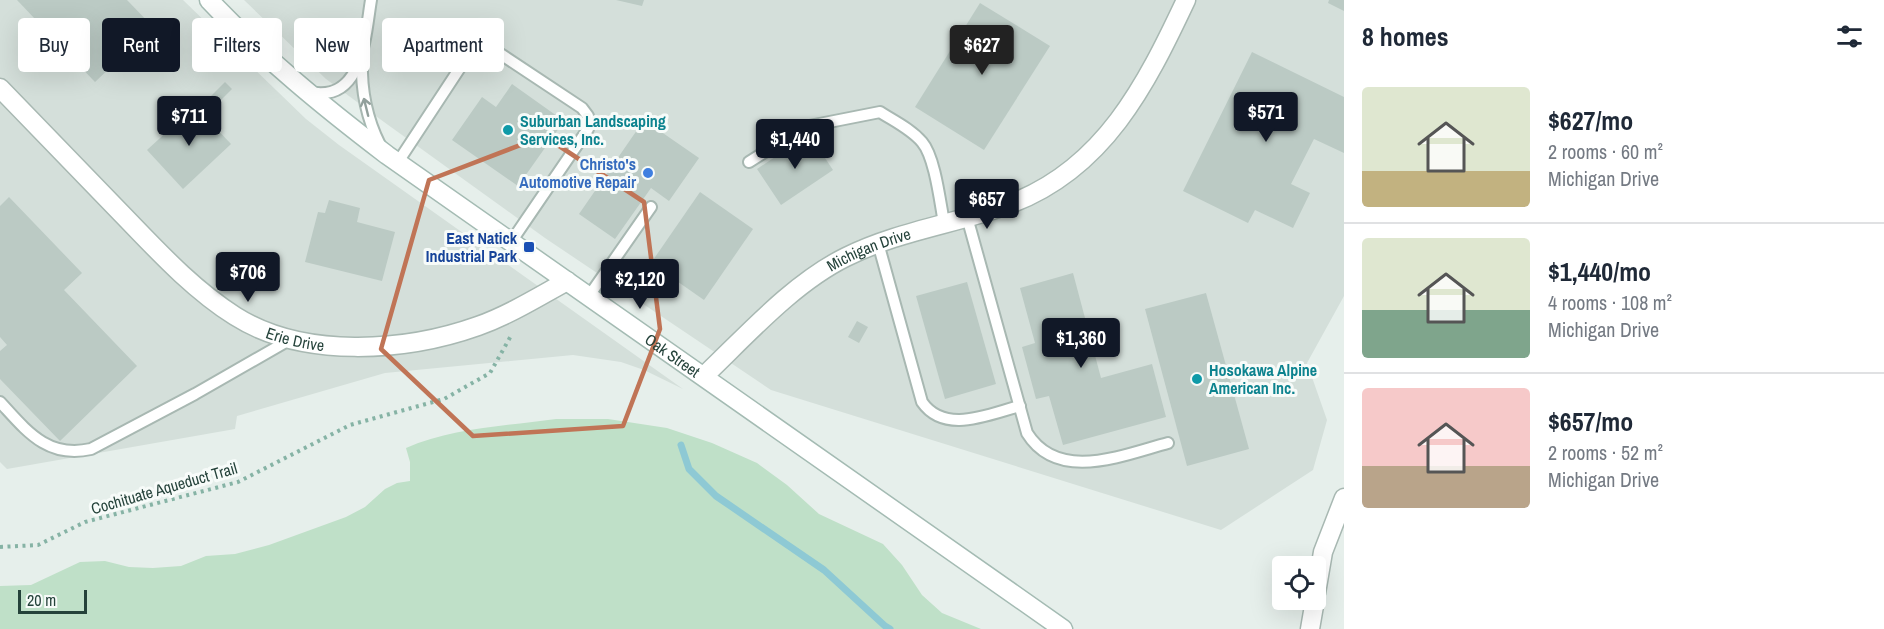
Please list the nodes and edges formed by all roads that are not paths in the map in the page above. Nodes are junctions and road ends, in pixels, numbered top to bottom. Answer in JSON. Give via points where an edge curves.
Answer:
{"nodes":[{"id":1,"x":209,"y":0,"type":"edge"},
{"id":2,"x":371,"y":0,"type":"edge"},
{"id":3,"x":1186,"y":0,"type":"edge"},
{"id":4,"x":368,"y":18,"type":"edge"},
{"id":5,"x":354,"y":72,"type":"edge"},
{"id":6,"x":363,"y":72,"type":"edge"},
{"id":7,"x":0,"y":88,"type":"edge"},
{"id":8,"x":304,"y":90,"type":"junction"},
{"id":9,"x":392,"y":158,"type":"junction"},
{"id":10,"x":749,"y":162,"type":"dead end"},
{"id":11,"x":651,"y":207,"type":"dead end"},
{"id":12,"x":967,"y":217,"type":"junction"},
{"id":13,"x":944,"y":223,"type":"junction"},
{"id":14,"x":512,"y":242,"type":"junction"},
{"id":15,"x":878,"y":243,"type":"junction"},
{"id":16,"x":567,"y":282,"type":"junction"},
{"id":17,"x":589,"y":296,"type":"junction"},
{"id":18,"x":292,"y":339,"type":"junction"},
{"id":19,"x":704,"y":376,"type":"junction"},
{"id":20,"x":0,"y":402,"type":"edge"},
{"id":21,"x":1020,"y":406,"type":"junction"},
{"id":22,"x":1168,"y":443,"type":"dead end"},
{"id":23,"x":1344,"y":498,"type":"edge"},
{"id":24,"x":1322,"y":556,"type":"edge"},
{"id":25,"x":1313,"y":610,"type":"edge"},
{"id":26,"x":1064,"y":629,"type":"edge"},
{"id":27,"x":1310,"y":629,"type":"edge"}],
"edges":[{"from":1,"to":8,"type":"street","name":"Oak Street"},
{"from":2,"to":4,"type":"lane"},
{"from":3,"to":12,"type":"street","name":"Michigan Drive","via":[[1145,82],[1095,150],[1042,188]]},
{"from":5,"to":8,"type":"lane","via":[[345,85],[329,93]]},
{"from":9,"to":6,"type":"lane","one_way":true,"via":[[373,132],[364,100]]},
{"from":7,"to":18,"type":"street","name":"Erie Drive","via":[[192,284],[237,317]]},
{"from":8,"to":9,"type":"street","name":"Oak Street"},
{"from":9,"to":14,"type":"street","name":"Oak Street"},
{"from":9,"to":14,"type":"lane","via":[[469,54],[480,46],[493,49],[582,108],[588,116],[588,129]]},
{"from":10,"to":13,"type":"lane","via":[[804,127],[880,112],[925,145]]},
{"from":11,"to":17,"type":"lane"},
{"from":12,"to":13,"type":"street","name":"Michigan Drive"},
{"from":12,"to":21,"type":"lane"},
{"from":13,"to":15,"type":"street","name":"Michigan Drive"},
{"from":14,"to":16,"type":"street","name":"Oak Street"},
{"from":15,"to":19,"type":"street","name":"Michigan Drive","via":[[809,280]]},
{"from":15,"to":21,"type":"lane","via":[[925,407],[945,419],[965,421]]},
{"from":16,"to":17,"type":"street","name":"Oak Street"},
{"from":16,"to":18,"type":"street","name":"Erie Drive","via":[[454,334],[386,345],[343,346]]},
{"from":17,"to":19,"type":"street","name":"Oak Street"},
{"from":18,"to":20,"type":"lane","via":[[83,451],[52,446],[29,434]]},
{"from":19,"to":26,"type":"street","name":"Oak Street"},
{"from":21,"to":22,"type":"lane","via":[[1033,442],[1059,459],[1103,460]]},
{"from":23,"to":24,"type":"street"},
{"from":25,"to":27,"type":"street"}]}
